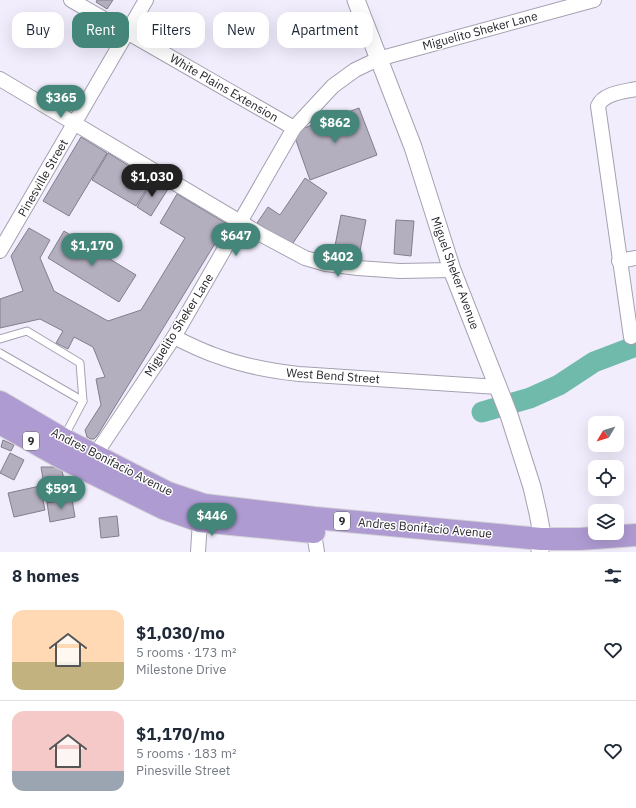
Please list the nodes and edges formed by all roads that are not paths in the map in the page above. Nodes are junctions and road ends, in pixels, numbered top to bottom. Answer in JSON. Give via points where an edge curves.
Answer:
{"nodes":[{"id":1,"x":71,"y":0,"type":"edge"},
{"id":2,"x":146,"y":0,"type":"edge"},
{"id":3,"x":356,"y":0,"type":"edge"},
{"id":4,"x":594,"y":0,"type":"edge"},
{"id":5,"x":91,"y":12,"type":"edge"},
{"id":6,"x":129,"y":30,"type":"edge"},
{"id":7,"x":129,"y":35,"type":"edge"},
{"id":8,"x":119,"y":48,"type":"edge"},
{"id":9,"x":378,"y":59,"type":"junction"},
{"id":10,"x":0,"y":79,"type":"edge"},
{"id":11,"x":636,"y":89,"type":"edge"},
{"id":12,"x":74,"y":123,"type":"junction"},
{"id":13,"x":294,"y":128,"type":"junction"},
{"id":14,"x":241,"y":222,"type":"junction"},
{"id":15,"x":5,"y":231,"type":"edge"},
{"id":16,"x":0,"y":251,"type":"edge"},
{"id":17,"x":636,"y":258,"type":"edge"},
{"id":18,"x":619,"y":261,"type":"junction"},
{"id":19,"x":452,"y":270,"type":"junction"},
{"id":20,"x":631,"y":337,"type":"dead end"},
{"id":21,"x":174,"y":338,"type":"junction"},
{"id":22,"x":0,"y":339,"type":"edge"},
{"id":23,"x":0,"y":353,"type":"edge"},
{"id":24,"x":83,"y":401,"type":"junction"},
{"id":25,"x":504,"y":401,"type":"junction"},
{"id":26,"x":0,"y":402,"type":"edge"},
{"id":27,"x":0,"y":423,"type":"edge"},
{"id":28,"x":63,"y":439,"type":"junction"},
{"id":29,"x":95,"y":455,"type":"junction"},
{"id":30,"x":202,"y":513,"type":"junction"},
{"id":31,"x":636,"y":535,"type":"edge"},
{"id":32,"x":316,"y":542,"type":"edge"},
{"id":33,"x":540,"y":547,"type":"edge"},
{"id":34,"x":636,"y":547,"type":"edge"},
{"id":35,"x":198,"y":552,"type":"edge"}],
"edges":[{"from":1,"to":5,"type":"street","name":"White Plains Extension"},
{"from":2,"to":6,"type":"street","name":"Pinesville Street"},
{"from":3,"to":9,"type":"street","name":"Miguel Sheker Avenue"},
{"from":4,"to":9,"type":"street","name":"Miguelito Sheker Lane"},
{"from":7,"to":13,"type":"street","name":"White Plains Extension"},
{"from":8,"to":12,"type":"street","name":"Pinesville Street"},
{"from":9,"to":13,"type":"street","name":"Miguelito Sheker Lane","via":[[355,70],[333,86]]},
{"from":9,"to":19,"type":"street","name":"Miguel Sheker Avenue","via":[[413,147]]},
{"from":10,"to":12,"type":"street"},
{"from":11,"to":18,"type":"street","via":[[608,96],[598,106]]},
{"from":12,"to":14,"type":"street"},
{"from":12,"to":15,"type":"street","name":"Pinesville Street"},
{"from":13,"to":14,"type":"street","name":"Miguelito Sheker Lane"},
{"from":14,"to":19,"type":"street","via":[[305,258],[326,264],[358,268]]},
{"from":14,"to":21,"type":"street","name":"Miguelito Sheker Lane"},
{"from":15,"to":16,"type":"street","name":"Pinesville Street"},
{"from":17,"to":18,"type":"street"},
{"from":18,"to":20,"type":"street"},
{"from":19,"to":25,"type":"street","name":"Miguel Sheker Avenue"},
{"from":21,"to":25,"type":"street","name":"West Bend Street","via":[[217,356],[281,372]]},
{"from":21,"to":29,"type":"street","name":"Miguelito Sheker Lane"},
{"from":22,"to":24,"type":"lane","via":[[27,331],[80,363]]},
{"from":23,"to":24,"type":"lane"},
{"from":24,"to":28,"type":"lane"},
{"from":25,"to":33,"type":"street","name":"Miguel Sheker Avenue","via":[[534,493],[541,529]]},
{"from":26,"to":28,"type":"highway","name":"Andres Bonifacio Avenue","number":"9"},
{"from":27,"to":30,"type":"highway","name":"Andres Bonifacio Avenue","number":"9","via":[[62,458],[157,505]]},
{"from":28,"to":29,"type":"highway","name":"Andres Bonifacio Avenue","number":"9"},
{"from":29,"to":30,"type":"highway","name":"Andres Bonifacio Avenue","number":"9"},
{"from":30,"to":32,"type":"highway","name":"Andres Bonifacio Avenue","number":"9"},
{"from":30,"to":33,"type":"highway","name":"Andres Bonifacio Avenue","number":"9","via":[[315,518]]},
{"from":30,"to":35,"type":"street"},
{"from":31,"to":33,"type":"highway","name":"Andres Bonifacio Avenue","number":"9","via":[[580,539]]},
{"from":32,"to":33,"type":"highway","name":"Andres Bonifacio Avenue","number":"9","via":[[383,540]]},
{"from":33,"to":34,"type":"highway","name":"Andres Bonifacio Avenue","number":"9","via":[[573,550]]}]}
